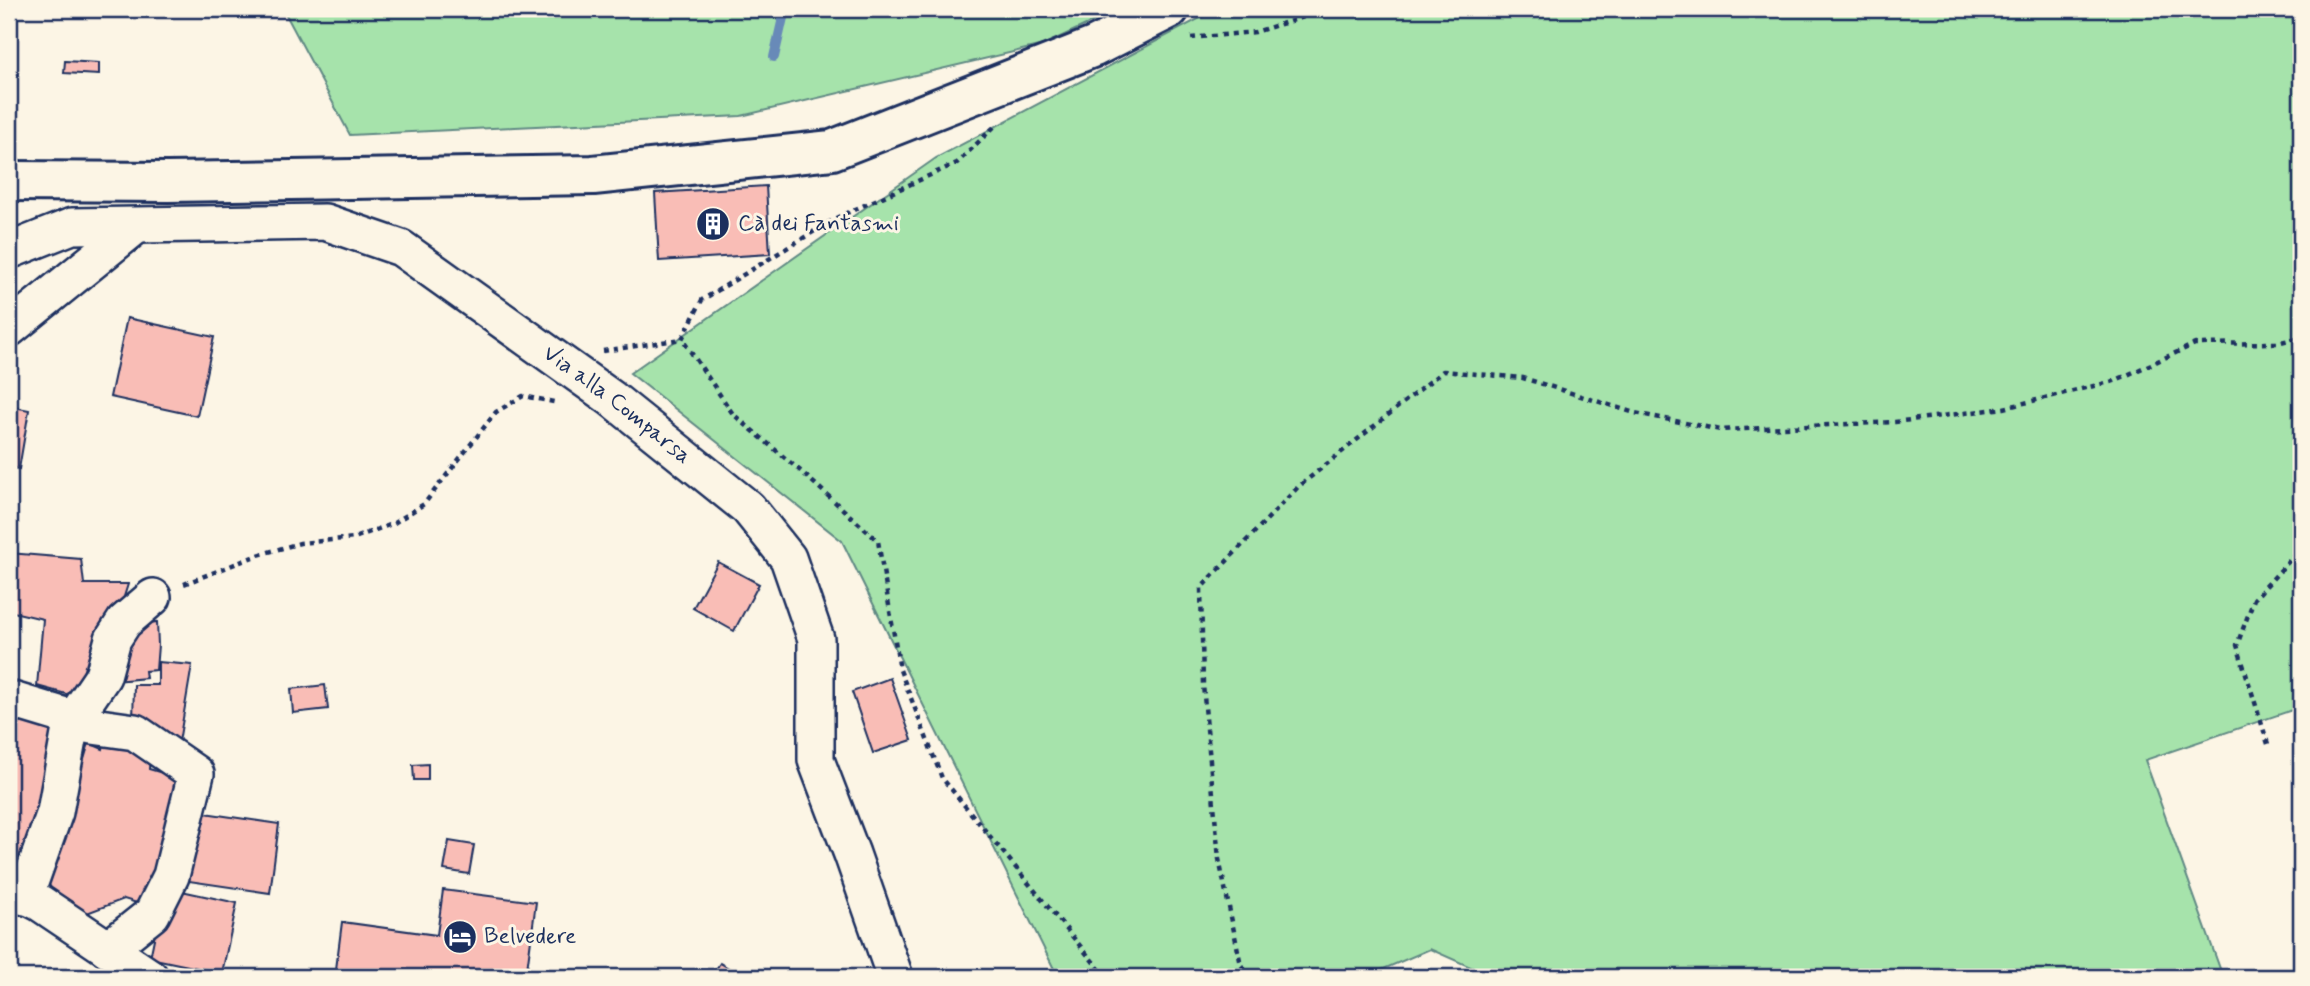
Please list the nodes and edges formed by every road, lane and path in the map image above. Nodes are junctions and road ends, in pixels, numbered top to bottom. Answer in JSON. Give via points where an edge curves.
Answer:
{"nodes":[{"id":1,"x":1330,"y":9,"type":"edge"},
{"id":2,"x":1178,"y":23,"type":"edge"},
{"id":3,"x":1002,"y":119,"type":"dead end"},
{"id":4,"x":9,"y":181,"type":"edge"},
{"id":5,"x":136,"y":226,"type":"junction"},
{"id":6,"x":9,"y":251,"type":"edge"},
{"id":7,"x":9,"y":329,"type":"edge"},
{"id":8,"x":2301,"y":337,"type":"edge"},
{"id":9,"x":682,"y":338,"type":"junction"},
{"id":10,"x":553,"y":358,"type":"junction"},
{"id":11,"x":611,"y":398,"type":"junction"},
{"id":12,"x":2301,"y":548,"type":"edge"},
{"id":13,"x":153,"y":597,"type":"joint"},
{"id":14,"x":9,"y":699,"type":"edge"},
{"id":15,"x":71,"y":723,"type":"junction"},
{"id":16,"x":2268,"y":744,"type":"dead end"},
{"id":17,"x":17,"y":892,"type":"edge"},
{"id":18,"x":108,"y":949,"type":"junction"},
{"id":19,"x":150,"y":977,"type":"edge"},
{"id":20,"x":895,"y":977,"type":"edge"},
{"id":21,"x":1108,"y":977,"type":"edge"},
{"id":22,"x":1251,"y":977,"type":"edge"}],
"edges":[{"from":1,"to":2,"type":"path","via":[[1255,32]]},
{"from":2,"to":4,"type":"main road","via":[[1094,47],[832,150],[593,175],[168,183]]},
{"from":3,"to":9,"type":"path","via":[[957,163],[836,218],[702,300]]},
{"from":5,"to":6,"type":"street","name":"Via alla Comparsa","via":[[72,226]]},
{"from":5,"to":7,"type":"street"},
{"from":5,"to":10,"type":"street","name":"Via alla Comparsa","via":[[325,222],[401,248]]},
{"from":8,"to":22,"type":"path","via":[[2277,343],[2195,344],[2114,381],[2004,408],[1895,422],[1721,430],[1635,413],[1523,378],[1443,371],[1298,487],[1201,588],[1203,685],[1219,859],[1241,965]]},
{"from":9,"to":10,"type":"path"},
{"from":9,"to":21,"type":"path","via":[[733,414],[878,541],[900,670],[942,778]]},
{"from":10,"to":11,"type":"street","name":"Via alla Comparsa"},
{"from":11,"to":13,"type":"path","via":[[552,402],[523,396],[496,412],[424,504],[394,523],[354,538],[300,543],[258,555]]},
{"from":11,"to":20,"type":"street","name":"Via alla Comparsa","via":[[748,508],[788,558],[816,639],[816,760]]},
{"from":12,"to":16,"type":"path","via":[[2254,599],[2237,645]]},
{"from":13,"to":15,"type":"street","via":[[124,622],[113,639],[103,676]]},
{"from":14,"to":15,"type":"street","via":[[62,715]]},
{"from":15,"to":17,"type":"street","via":[[55,812]]},
{"from":15,"to":18,"type":"street","via":[[135,732],[196,774],[171,876],[152,914]]},
{"from":17,"to":18,"type":"street"},
{"from":18,"to":19,"type":"street"}]}
